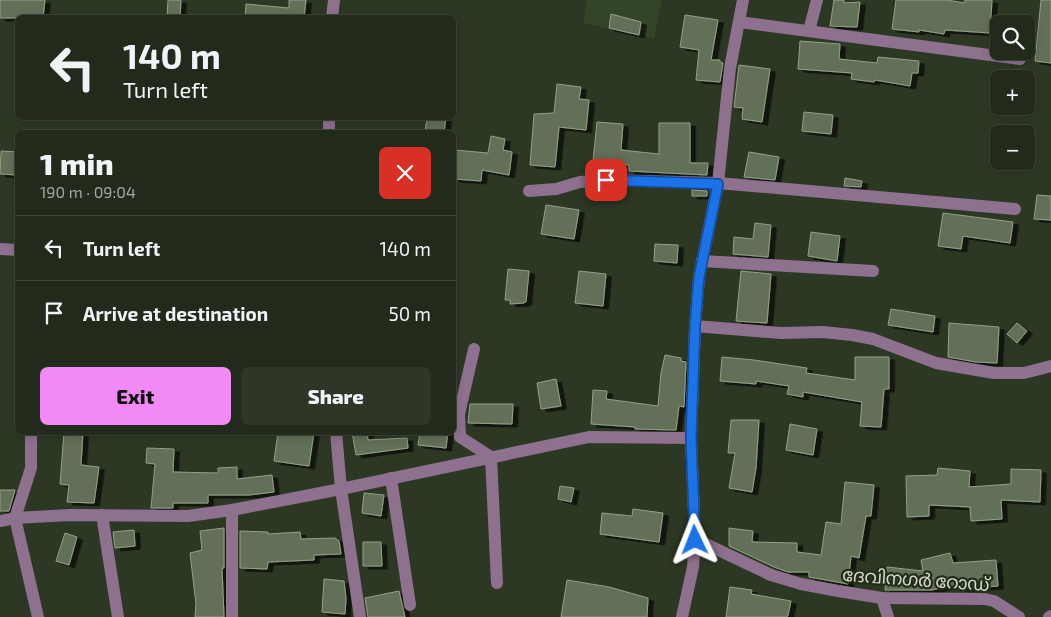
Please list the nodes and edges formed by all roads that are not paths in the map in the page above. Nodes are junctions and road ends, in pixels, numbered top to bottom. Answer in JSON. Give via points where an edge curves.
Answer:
{"nodes":[{"id":1,"x":334,"y":0,"type":"edge"},
{"id":2,"x":743,"y":0,"type":"edge"},
{"id":3,"x":816,"y":0,"type":"edge"},
{"id":4,"x":332,"y":15,"type":"edge"},
{"id":5,"x":738,"y":22,"type":"junction"},
{"id":6,"x":809,"y":31,"type":"junction"},
{"id":7,"x":990,"y":55,"type":"edge"},
{"id":8,"x":718,"y":184,"type":"junction"},
{"id":9,"x":529,"y":191,"type":"dead end"},
{"id":10,"x":1015,"y":209,"type":"dead end"},
{"id":11,"x":0,"y":249,"type":"edge"},
{"id":12,"x":15,"y":250,"type":"edge"},
{"id":13,"x":702,"y":261,"type":"junction"},
{"id":14,"x":872,"y":271,"type":"dead end"},
{"id":15,"x":695,"y":326,"type":"junction"},
{"id":16,"x":474,"y":349,"type":"dead end"},
{"id":17,"x":1051,"y":366,"type":"edge"},
{"id":18,"x":31,"y":435,"type":"edge"},
{"id":19,"x":336,"y":435,"type":"edge"},
{"id":20,"x":691,"y":438,"type":"junction"},
{"id":21,"x":491,"y":457,"type":"junction"},
{"id":22,"x":392,"y":478,"type":"junction"},
{"id":23,"x":341,"y":489,"type":"junction"},
{"id":24,"x":232,"y":510,"type":"junction"},
{"id":25,"x":102,"y":515,"type":"junction"},
{"id":26,"x":15,"y":518,"type":"junction"},
{"id":27,"x":0,"y":521,"type":"edge"},
{"id":28,"x":695,"y":540,"type":"junction"},
{"id":29,"x":497,"y":583,"type":"dead end"},
{"id":30,"x":882,"y":598,"type":"junction"},
{"id":31,"x":410,"y":605,"type":"dead end"},
{"id":32,"x":38,"y":617,"type":"edge"},
{"id":33,"x":118,"y":617,"type":"edge"},
{"id":34,"x":232,"y":617,"type":"edge"},
{"id":35,"x":360,"y":617,"type":"edge"},
{"id":36,"x":682,"y":617,"type":"edge"},
{"id":37,"x":888,"y":617,"type":"edge"},
{"id":38,"x":1019,"y":617,"type":"edge"}],
"edges":[{"from":1,"to":4,"type":"street"},
{"from":2,"to":5,"type":"street"},
{"from":3,"to":6,"type":"street"},
{"from":5,"to":6,"type":"street"},
{"from":5,"to":8,"type":"street"},
{"from":6,"to":7,"type":"street"},
{"from":8,"to":9,"type":"street","via":[[606,180]]},
{"from":8,"to":10,"type":"street"},
{"from":8,"to":13,"type":"street"},
{"from":11,"to":12,"type":"street"},
{"from":13,"to":14,"type":"street"},
{"from":13,"to":15,"type":"street"},
{"from":15,"to":17,"type":"street","via":[[852,335],[873,339],[936,363],[994,373],[1024,373]]},
{"from":15,"to":20,"type":"street"},
{"from":16,"to":21,"type":"street","via":[[459,414],[460,437]]},
{"from":18,"to":26,"type":"street","via":[[31,468]]},
{"from":19,"to":23,"type":"street"},
{"from":20,"to":21,"type":"street","via":[[589,437]]},
{"from":20,"to":28,"type":"street"},
{"from":21,"to":22,"type":"street"},
{"from":21,"to":29,"type":"street"},
{"from":22,"to":23,"type":"street"},
{"from":22,"to":31,"type":"street"},
{"from":23,"to":24,"type":"street"},
{"from":23,"to":35,"type":"street"},
{"from":24,"to":25,"type":"street","via":[[188,516]]},
{"from":24,"to":34,"type":"street"},
{"from":25,"to":26,"type":"street"},
{"from":25,"to":33,"type":"street"},
{"from":26,"to":27,"type":"street"},
{"from":26,"to":32,"type":"street"},
{"from":28,"to":30,"type":"street","name":"ദേവിനഗർ റോഡ്","via":[[771,575],[801,584]]},
{"from":28,"to":36,"type":"street","via":[[693,567]]},
{"from":30,"to":37,"type":"street"},
{"from":30,"to":38,"type":"street","name":"ദേവിനഗർ റോഡ്","via":[[985,598]]}]}
